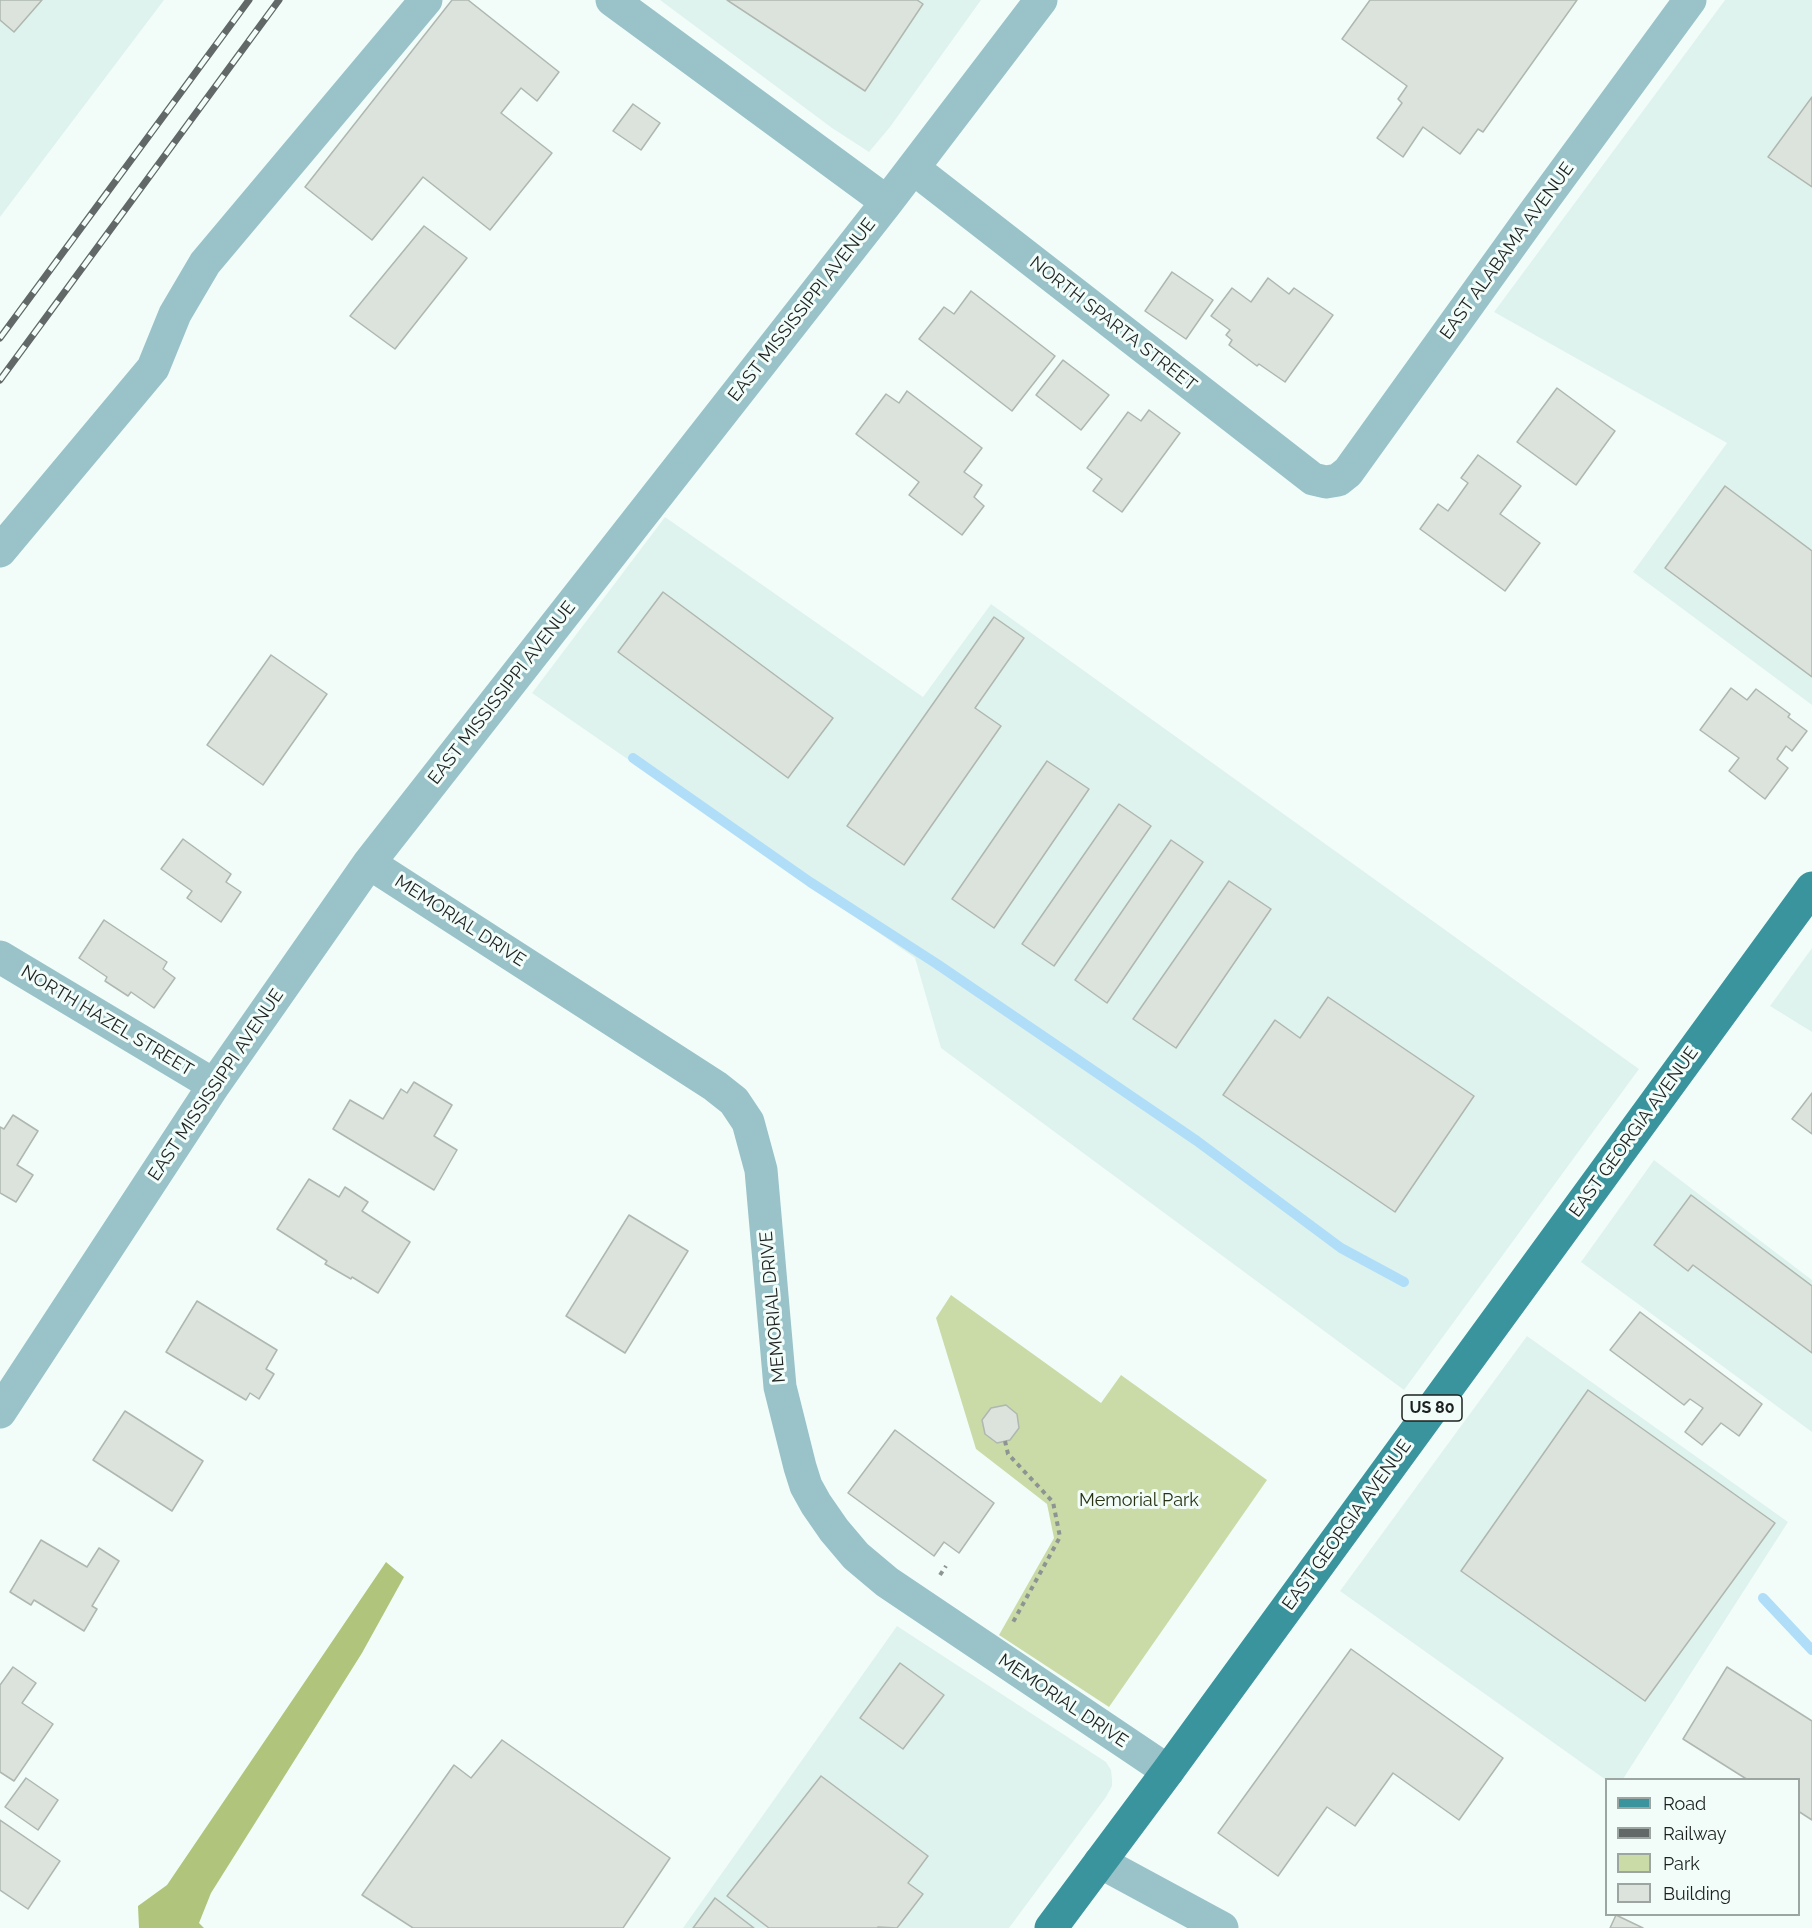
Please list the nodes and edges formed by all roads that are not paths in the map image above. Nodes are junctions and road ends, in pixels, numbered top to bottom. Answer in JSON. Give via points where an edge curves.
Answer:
{"nodes":[{"id":1,"x":426,"y":0,"type":"edge"},
{"id":2,"x":612,"y":0,"type":"edge"},
{"id":3,"x":1041,"y":0,"type":"edge"},
{"id":4,"x":1690,"y":0,"type":"edge"},
{"id":5,"x":913,"y":168,"type":"junction"},
{"id":6,"x":887,"y":202,"type":"junction"},
{"id":7,"x":1313,"y":479,"type":"joint"},
{"id":8,"x":0,"y":551,"type":"edge"},
{"id":9,"x":369,"y":862,"type":"junction"},
{"id":10,"x":1812,"y":888,"type":"edge"},
{"id":11,"x":0,"y":957,"type":"edge"},
{"id":12,"x":214,"y":1085,"type":"junction"},
{"id":13,"x":0,"y":1412,"type":"edge"},
{"id":14,"x":1168,"y":1771,"type":"junction"},
{"id":15,"x":1100,"y":1862,"type":"junction"},
{"id":16,"x":1051,"y":1928,"type":"edge"},
{"id":17,"x":1222,"y":1928,"type":"edge"}],
"edges":[{"from":1,"to":8,"type":"street","via":[[205,263],[175,314],[153,368]]},
{"from":2,"to":6,"type":"street"},
{"from":3,"to":5,"type":"street","name":"EAST MISSISSIPPI AVENUE"},
{"from":4,"to":7,"type":"street","name":"EAST ALABAMA AVENUE","via":[[1348,472],[1338,480]]},
{"from":5,"to":6,"type":"street","name":"EAST MISSISSIPPI AVENUE"},
{"from":5,"to":7,"type":"street","name":"NORTH SPARTA STREET"},
{"from":6,"to":9,"type":"street","name":"EAST MISSISSIPPI AVENUE"},
{"from":9,"to":12,"type":"street","name":"EAST MISSISSIPPI AVENUE"},
{"from":9,"to":14,"type":"street","name":"MEMORIAL DRIVE","via":[[734,1101],[748,1122],[761,1170],[780,1387],[800,1467],[816,1504],[856,1556],[887,1582]]},
{"from":10,"to":14,"type":"main road","name":"EAST GEORGIA AVENUE","number":"US 80"},
{"from":11,"to":12,"type":"street","name":"NORTH HAZEL STREET"},
{"from":12,"to":13,"type":"street","name":"EAST MISSISSIPPI AVENUE"},
{"from":14,"to":15,"type":"main road","name":"EAST GEORGIA AVENUE","number":"US 80"},
{"from":15,"to":16,"type":"main road","name":"EAST GEORGIA AVENUE","number":"US 80"},
{"from":15,"to":17,"type":"street"}]}
